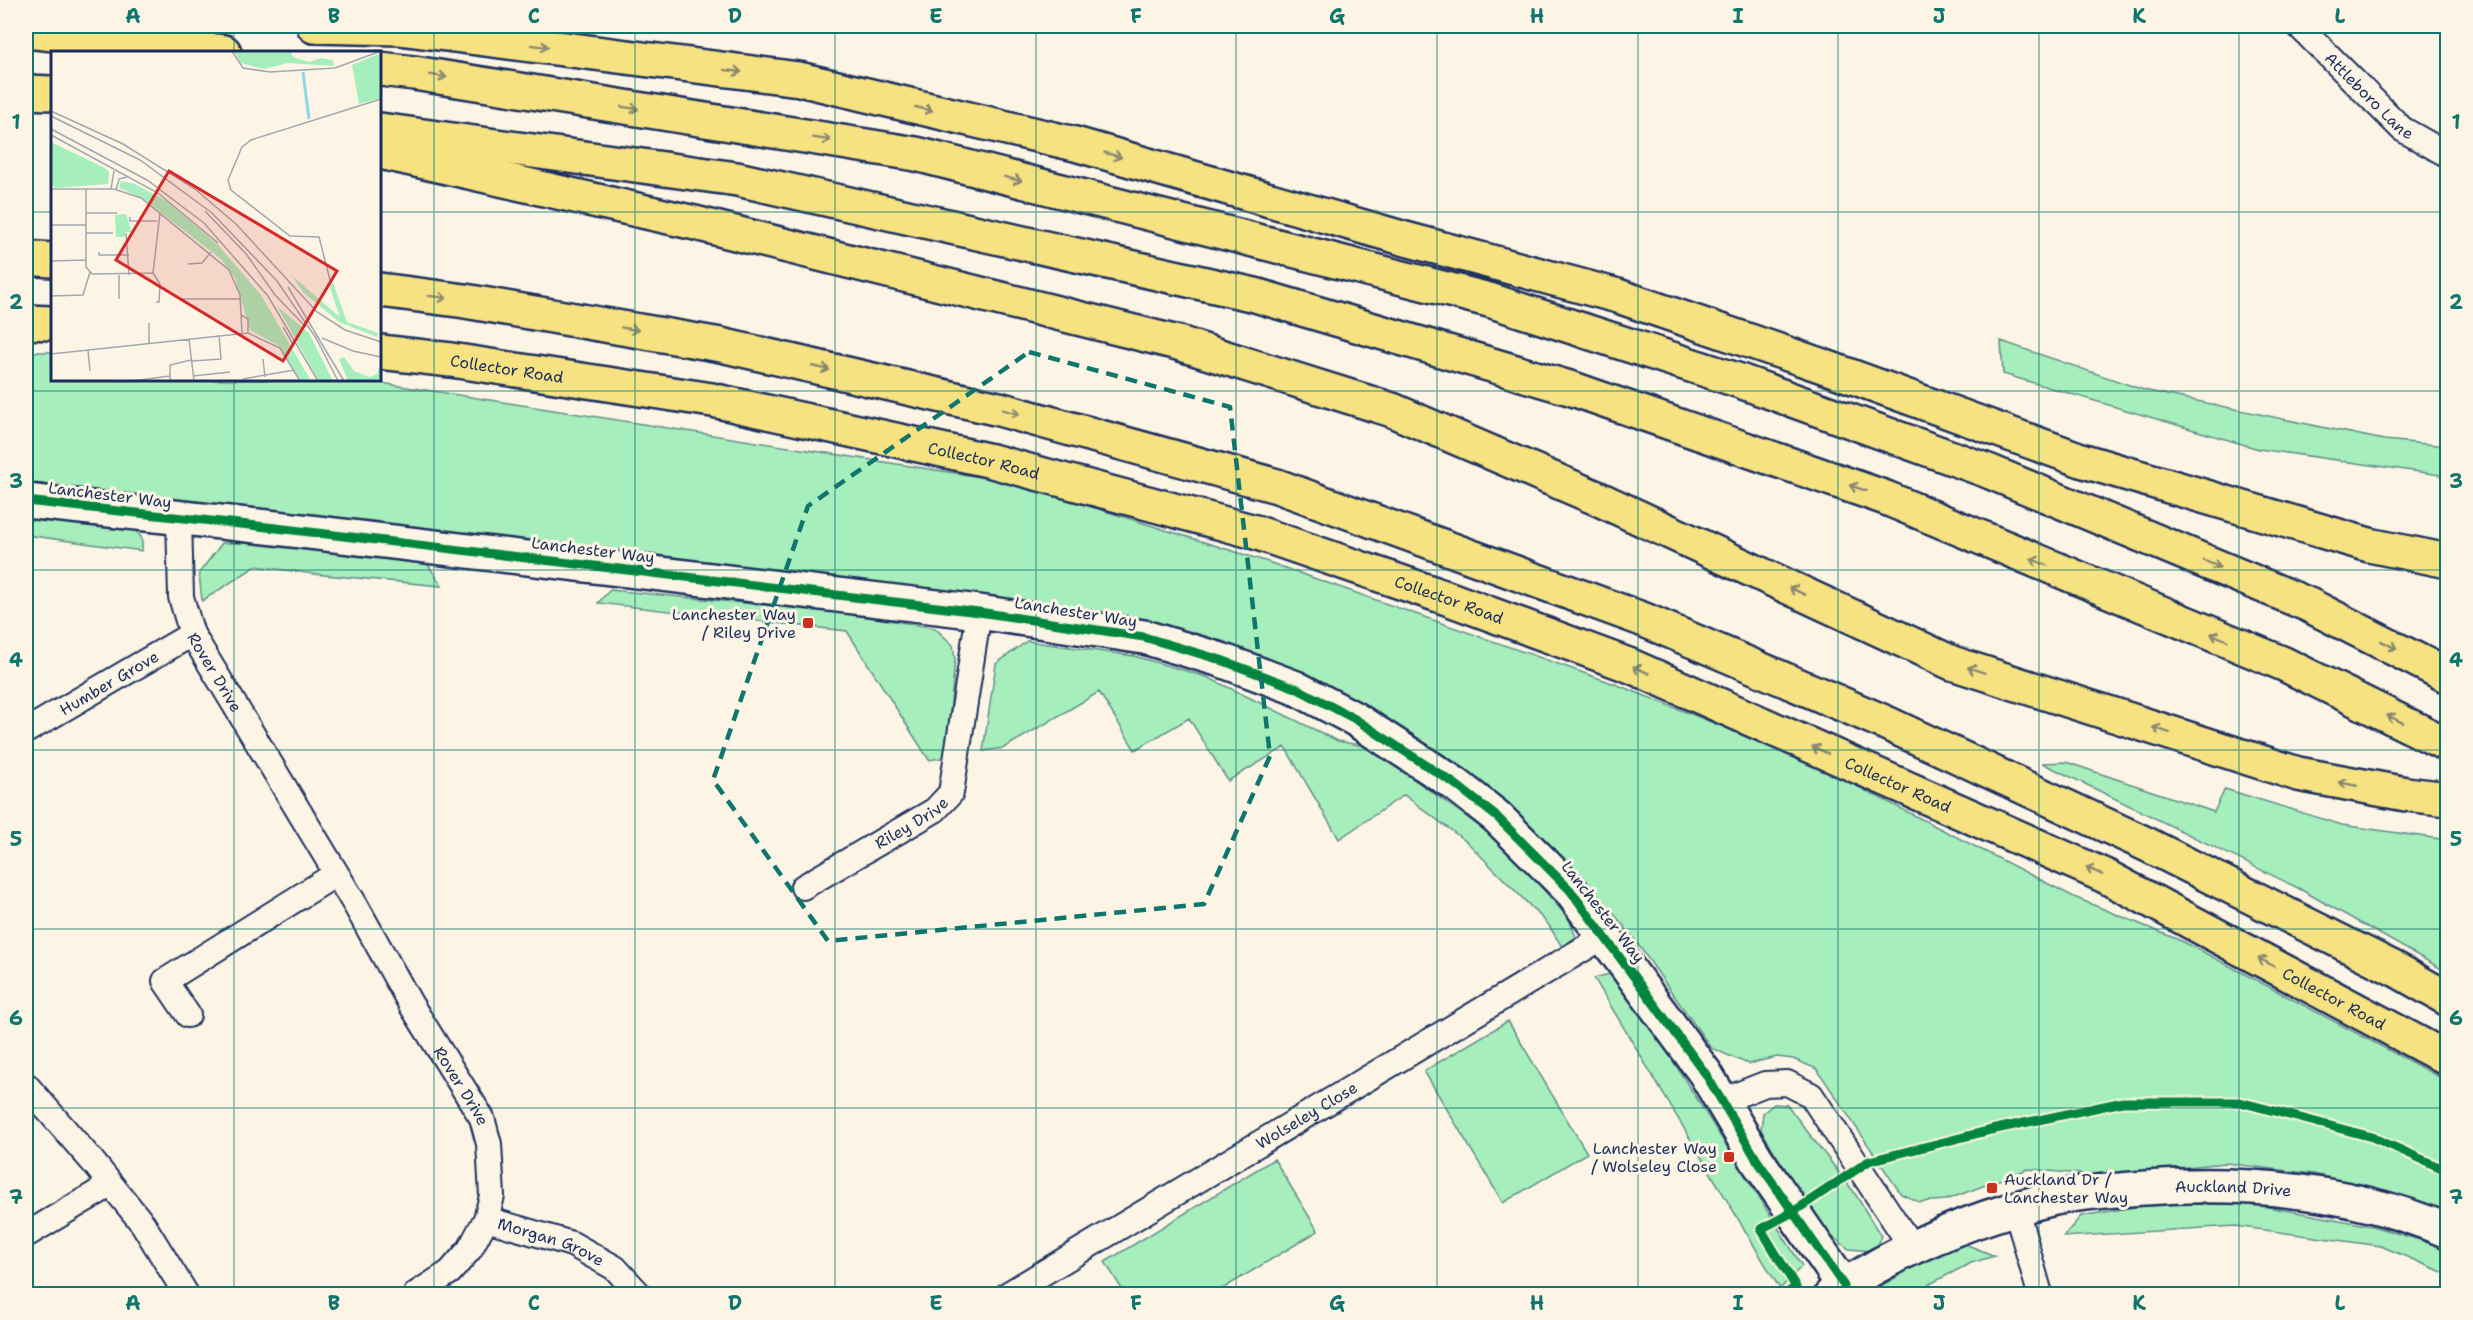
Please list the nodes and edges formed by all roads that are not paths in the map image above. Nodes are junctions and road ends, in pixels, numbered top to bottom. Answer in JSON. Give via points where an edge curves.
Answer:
{"nodes":[{"id":1,"x":314,"y":26,"type":"edge"},
{"id":2,"x":2299,"y":26,"type":"edge"},
{"id":3,"x":26,"y":32,"type":"edge"},
{"id":4,"x":214,"y":51,"type":"edge"},
{"id":5,"x":381,"y":69,"type":"edge"},
{"id":6,"x":26,"y":92,"type":"edge"},
{"id":7,"x":51,"y":93,"type":"edge"},
{"id":8,"x":381,"y":130,"type":"edge"},
{"id":9,"x":381,"y":152,"type":"edge"},
{"id":10,"x":2448,"y":155,"type":"edge"},
{"id":11,"x":26,"y":258,"type":"edge"},
{"id":12,"x":51,"y":260,"type":"edge"},
{"id":13,"x":381,"y":290,"type":"edge"},
{"id":14,"x":26,"y":322,"type":"edge"},
{"id":15,"x":51,"y":323,"type":"edge"},
{"id":16,"x":381,"y":352,"type":"edge"},
{"id":17,"x":26,"y":501,"type":"edge"},
{"id":18,"x":179,"y":518,"type":"junction"},
{"id":19,"x":2448,"y":561,"type":"edge"},
{"id":20,"x":979,"y":612,"type":"junction"},
{"id":21,"x":192,"y":634,"type":"junction"},
{"id":22,"x":2448,"y":676,"type":"edge"},
{"id":23,"x":26,"y":731,"type":"edge"},
{"id":24,"x":2448,"y":746,"type":"edge"},
{"id":25,"x":2448,"y":799,"type":"edge"},
{"id":26,"x":336,"y":874,"type":"junction"},
{"id":27,"x":803,"y":887,"type":"dead end"},
{"id":28,"x":1605,"y":936,"type":"junction"},
{"id":29,"x":2448,"y":999,"type":"edge"},
{"id":30,"x":188,"y":1015,"type":"dead end"},
{"id":31,"x":2448,"y":1059,"type":"edge"},
{"id":32,"x":26,"y":1085,"type":"edge"},
{"id":33,"x":1722,"y":1101,"type":"junction"},
{"id":34,"x":110,"y":1185,"type":"junction"},
{"id":35,"x":2016,"y":1209,"type":"junction"},
{"id":36,"x":486,"y":1219,"type":"junction"},
{"id":37,"x":2448,"y":1231,"type":"edge"},
{"id":38,"x":26,"y":1235,"type":"edge"},
{"id":39,"x":1911,"y":1246,"type":"junction"},
{"id":40,"x":1838,"y":1290,"type":"edge"},
{"id":41,"x":186,"y":1294,"type":"edge"},
{"id":42,"x":416,"y":1294,"type":"edge"},
{"id":43,"x":639,"y":1294,"type":"edge"},
{"id":44,"x":1008,"y":1294,"type":"edge"},
{"id":45,"x":2040,"y":1294,"type":"edge"}],
"edges":[{"from":1,"to":19,"type":"highway","one_way":true,"via":[[399,28],[799,79],[1075,144],[1618,296],[2084,461],[2369,545]]},
{"from":2,"to":10,"type":"street","name":"Attleboro Lane","via":[[2402,129]]},
{"from":3,"to":4,"type":"highway"},
{"from":5,"to":22,"type":"highway","one_way":true,"via":[[916,154],[1489,300],[1740,381],[1988,471],[2309,605]]},
{"from":6,"to":7,"type":"highway"},
{"from":24,"to":8,"type":"highway","one_way":true,"via":[[2284,664],[1886,498],[1562,385],[1255,295],[737,179]]},
{"from":25,"to":9,"type":"highway","one_way":true,"via":[[2298,774],[1952,663],[1599,500],[1381,406],[1178,343],[695,223]]},
{"from":11,"to":12,"type":"highway"},
{"from":13,"to":29,"type":"highway","one_way":true,"via":[[465,300],[721,345],[999,409],[1277,486],[1642,619],[1884,722],[2146,844]]},
{"from":14,"to":15,"type":"highway"},
{"from":31,"to":16,"type":"highway","name":"Collector Road","one_way":true,"via":[[2105,876],[1631,666],[1255,532],[992,461],[712,400]]},
{"from":17,"to":18,"type":"street","name":"Lanchester Way"},
{"from":18,"to":20,"type":"street","name":"Lanchester Way"},
{"from":18,"to":21,"type":"street","name":"Rover Drive","via":[[181,597]]},
{"from":20,"to":27,"type":"street","name":"Riley Drive","via":[[951,793],[935,810]]},
{"from":20,"to":28,"type":"street","name":"Lanchester Way","via":[[1144,637],[1221,660],[1306,693],[1403,750],[1497,817],[1570,890]]},
{"from":21,"to":23,"type":"street","name":"Humber Grove"},
{"from":21,"to":26,"type":"street","name":"Rover Drive"},
{"from":26,"to":30,"type":"street","via":[[165,981]]},
{"from":26,"to":36,"type":"street","name":"Rover Drive","via":[[482,1118],[489,1144],[492,1196]]},
{"from":28,"to":33,"type":"street","name":"Lanchester Way"},
{"from":28,"to":44,"type":"street","name":"Wolseley Close"},
{"from":32,"to":34,"type":"street"},
{"from":33,"to":39,"type":"street","via":[[1765,1084],[1787,1083],[1811,1095]]},
{"from":33,"to":40,"type":"street","name":"Lanchester Way"},
{"from":34,"to":38,"type":"street"},
{"from":34,"to":41,"type":"street","via":[[143,1224]]},
{"from":35,"to":37,"type":"street","name":"Auckland Drive","via":[[2107,1191],[2240,1186],[2355,1201]]},
{"from":35,"to":39,"type":"street","name":"Auckland Drive"},
{"from":35,"to":45,"type":"street"},
{"from":36,"to":42,"type":"street","name":"Rover Drive","via":[[470,1249],[450,1272]]},
{"from":36,"to":43,"type":"street","name":"Morgan Grove","via":[[572,1244],[615,1268]]},
{"from":39,"to":40,"type":"street","name":"Auckland Drive"}]}
